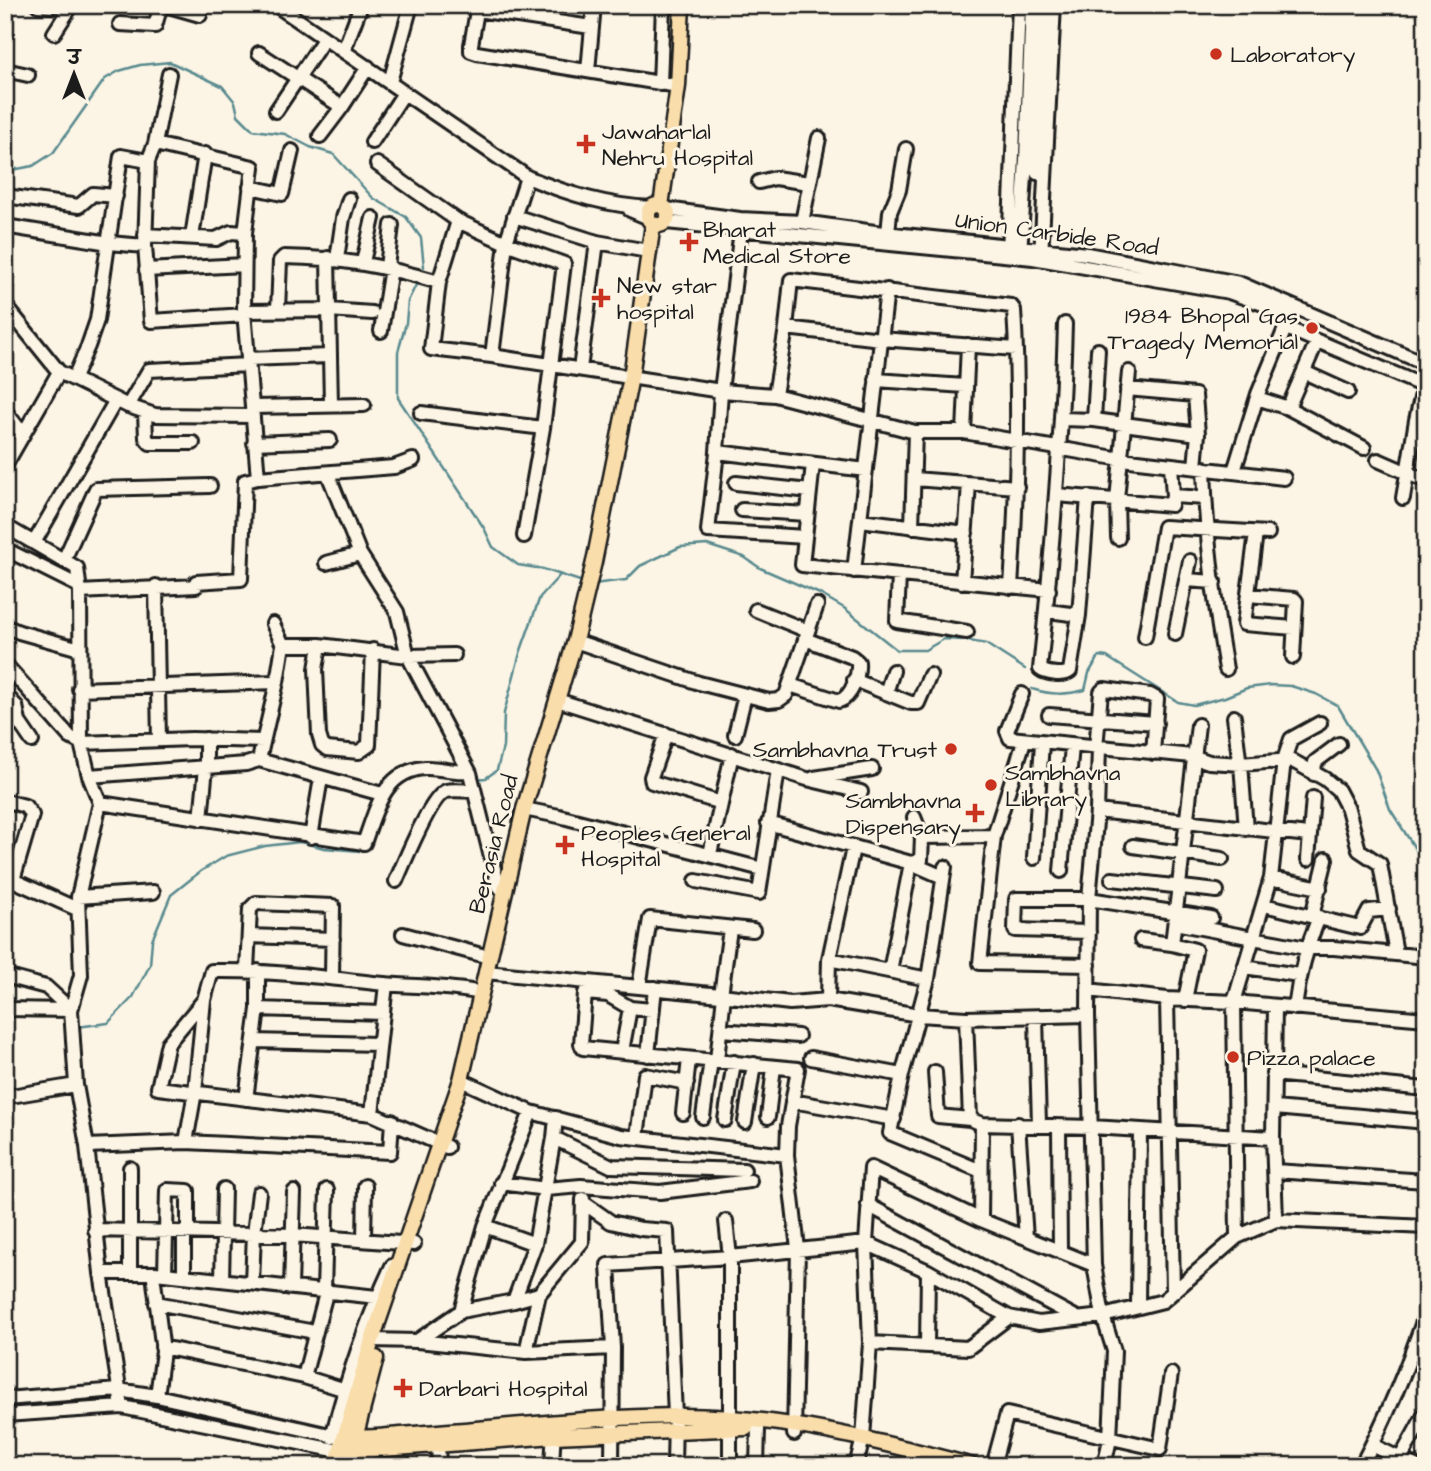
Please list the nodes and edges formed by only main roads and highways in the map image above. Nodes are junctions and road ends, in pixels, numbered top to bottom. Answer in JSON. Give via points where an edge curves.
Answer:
{"nodes":[{"id":1,"x":682,"y":5,"type":"edge"},
{"id":2,"x":658,"y":216,"type":"junction"},
{"id":3,"x":634,"y":377,"type":"junction"},
{"id":4,"x":528,"y":810,"type":"junction"},
{"id":5,"x":490,"y":973,"type":"junction"},
{"id":6,"x":464,"y":1082,"type":"junction"},
{"id":7,"x":730,"y":1422,"type":"junction"},
{"id":8,"x":794,"y":1429,"type":"junction"},
{"id":9,"x":483,"y":1435,"type":"junction"},
{"id":10,"x":344,"y":1450,"type":"edge"},
{"id":11,"x":963,"y":1465,"type":"edge"}],
"edges":[{"from":1,"to":2,"type":"main road","name":"Berasia Road","via":[[678,86]]},
{"from":2,"to":3,"type":"main road","name":"Berasia Road"},
{"from":2,"to":3,"type":"main road","name":"Berasia Road","via":[[648,251]]},
{"from":3,"to":4,"type":"main road","name":"Berasia Road","via":[[592,591]]},
{"from":4,"to":5,"type":"main road","name":"Berasia Road"},
{"from":4,"to":5,"type":"main road","name":"Berasia Road","via":[[504,892],[489,957]]},
{"from":5,"to":6,"type":"main road","name":"Berasia Road"},
{"from":5,"to":6,"type":"main road","name":"Berasia Road","via":[[481,993]]},
{"from":6,"to":10,"type":"main road","name":"Berasia Road","via":[[355,1393]]},
{"from":7,"to":8,"type":"main road"},
{"from":7,"to":8,"type":"main road"},
{"from":7,"to":9,"type":"main road"},
{"from":8,"to":11,"type":"main road"},
{"from":9,"to":10,"type":"main road"},
{"from":9,"to":10,"type":"main road","via":[[438,1444]]}]}
